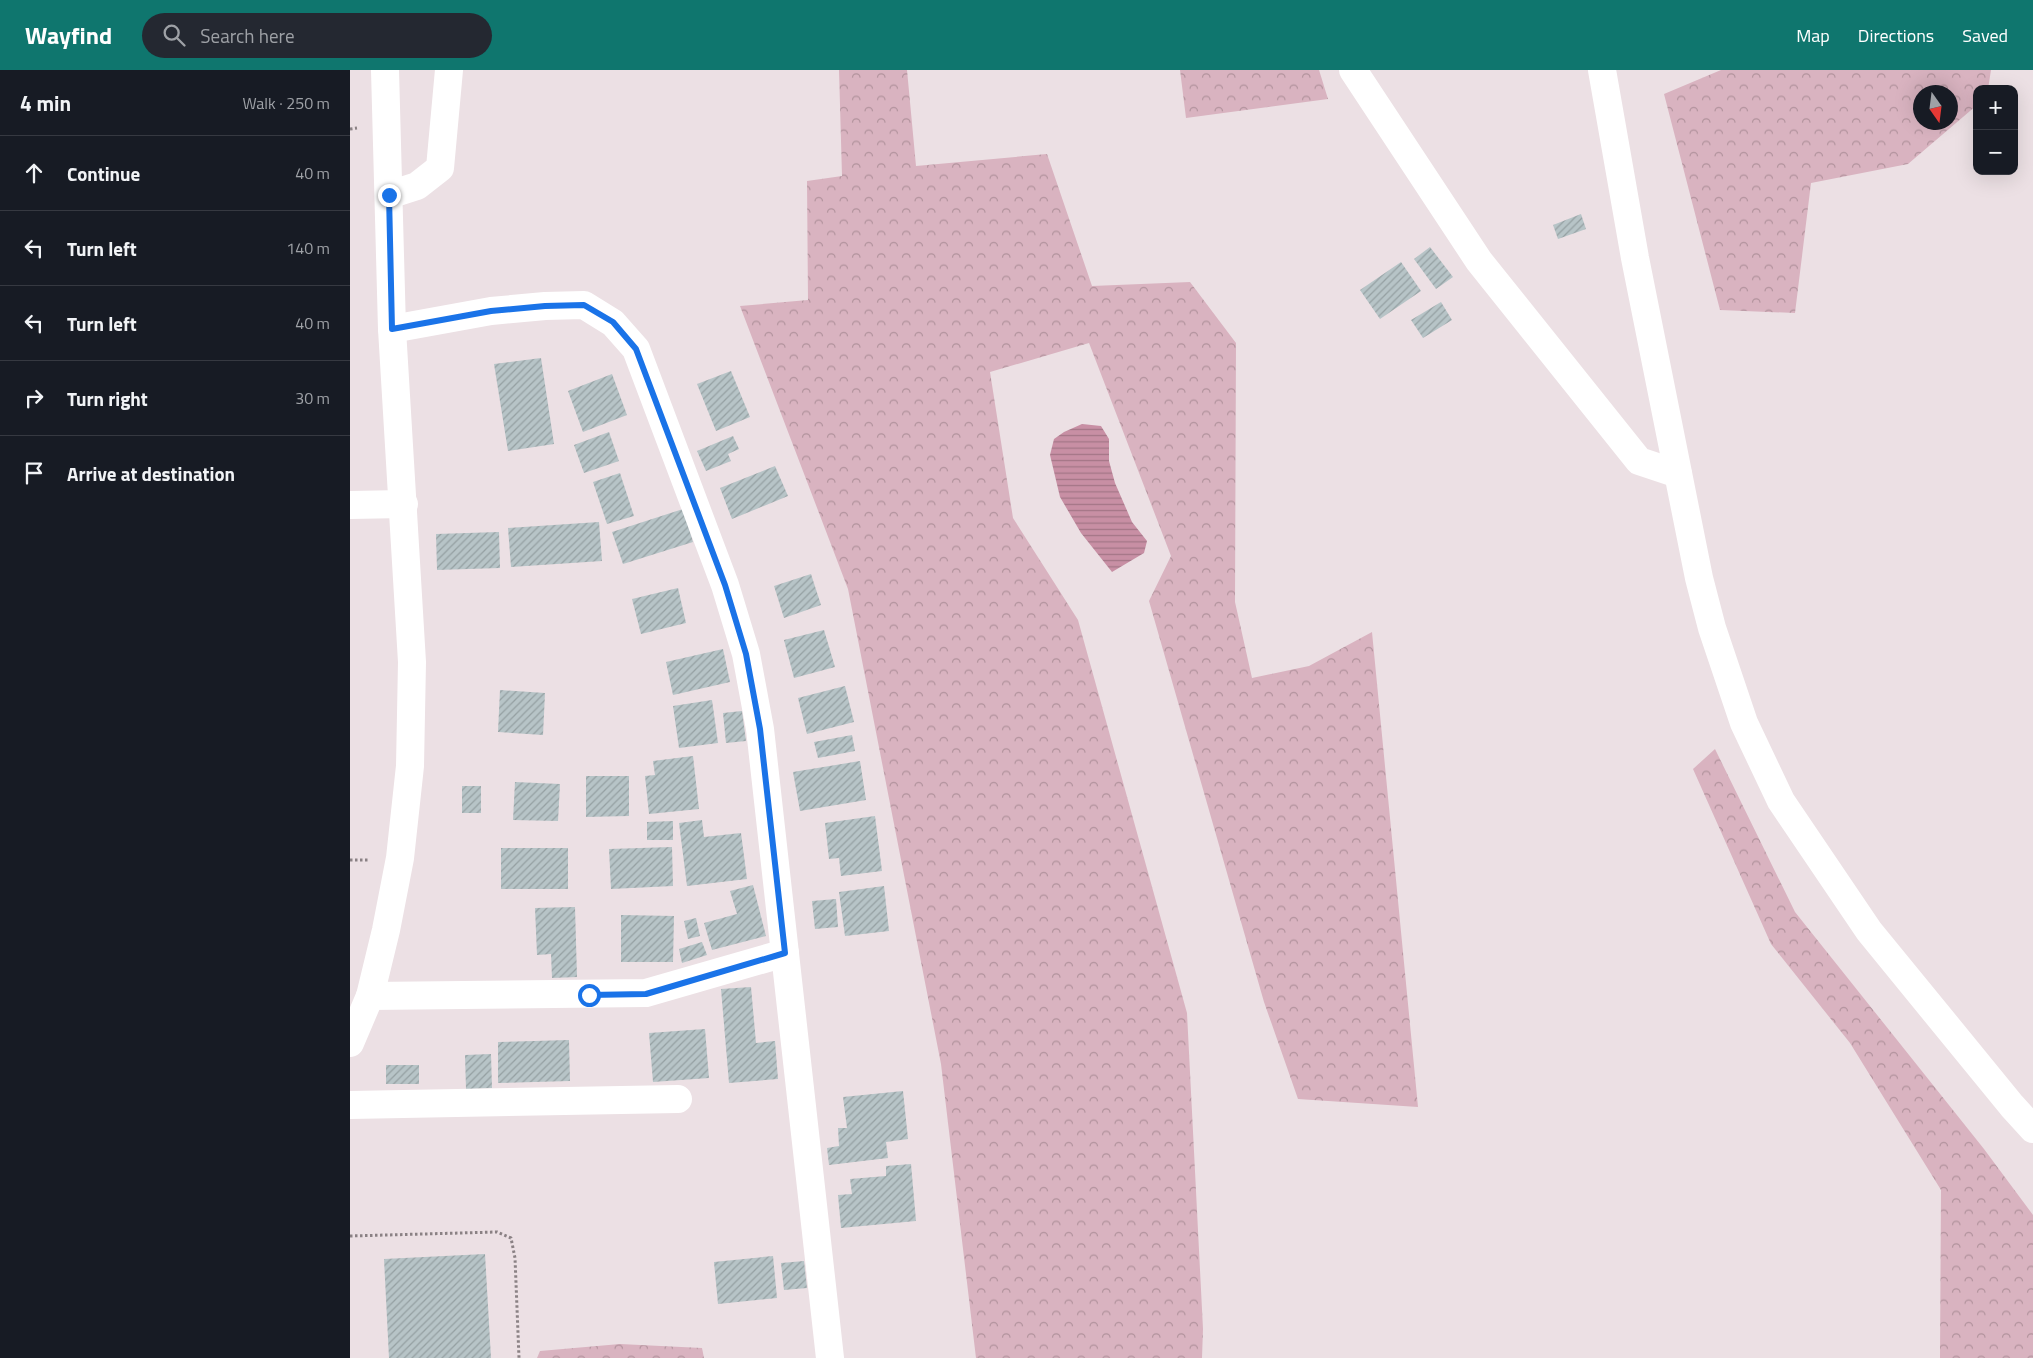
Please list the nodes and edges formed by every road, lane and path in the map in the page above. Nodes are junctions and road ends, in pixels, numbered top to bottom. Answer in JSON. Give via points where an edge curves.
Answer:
{"nodes":[{"id":1,"x":385,"y":70,"type":"edge"},
{"id":2,"x":449,"y":70,"type":"edge"},
{"id":3,"x":1353,"y":70,"type":"edge"},
{"id":4,"x":1602,"y":70,"type":"edge"},
{"id":5,"x":389,"y":195,"type":"junction"},
{"id":6,"x":392,"y":329,"type":"junction"},
{"id":7,"x":1678,"y":474,"type":"junction"},
{"id":8,"x":404,"y":504,"type":"junction"},
{"id":9,"x":350,"y":505,"type":"edge"},
{"id":10,"x":785,"y":953,"type":"junction"},
{"id":11,"x":370,"y":996,"type":"junction"},
{"id":12,"x":350,"y":1043,"type":"edge"},
{"id":13,"x":678,"y":1099,"type":"dead end"},
{"id":14,"x":350,"y":1105,"type":"edge"},
{"id":15,"x":2033,"y":1129,"type":"edge"},
{"id":16,"x":350,"y":1236,"type":"edge"},
{"id":17,"x":519,"y":1358,"type":"edge"},
{"id":18,"x":830,"y":1358,"type":"edge"}],
"edges":[{"from":1,"to":5,"type":"street"},
{"from":2,"to":5,"type":"street","via":[[440,168],[417,186]]},
{"from":3,"to":7,"type":"street","via":[[1479,261],[1639,461]]},
{"from":4,"to":7,"type":"street"},
{"from":5,"to":6,"type":"street"},
{"from":6,"to":8,"type":"street"},
{"from":6,"to":10,"type":"street","via":[[491,311],[584,305],[613,322],[636,349],[725,585],[746,654],[760,729]]},
{"from":7,"to":15,"type":"street","via":[[1712,628],[1744,723],[1781,801],[1869,931]]},
{"from":8,"to":9,"type":"street"},
{"from":8,"to":11,"type":"street","via":[[412,662],[410,766],[400,858]]},
{"from":10,"to":11,"type":"street","via":[[646,994]]},
{"from":10,"to":18,"type":"street"},
{"from":11,"to":12,"type":"street"},
{"from":13,"to":14,"type":"street"},
{"from":16,"to":17,"type":"path","via":[[497,1232],[511,1238],[515,1258]]}]}
